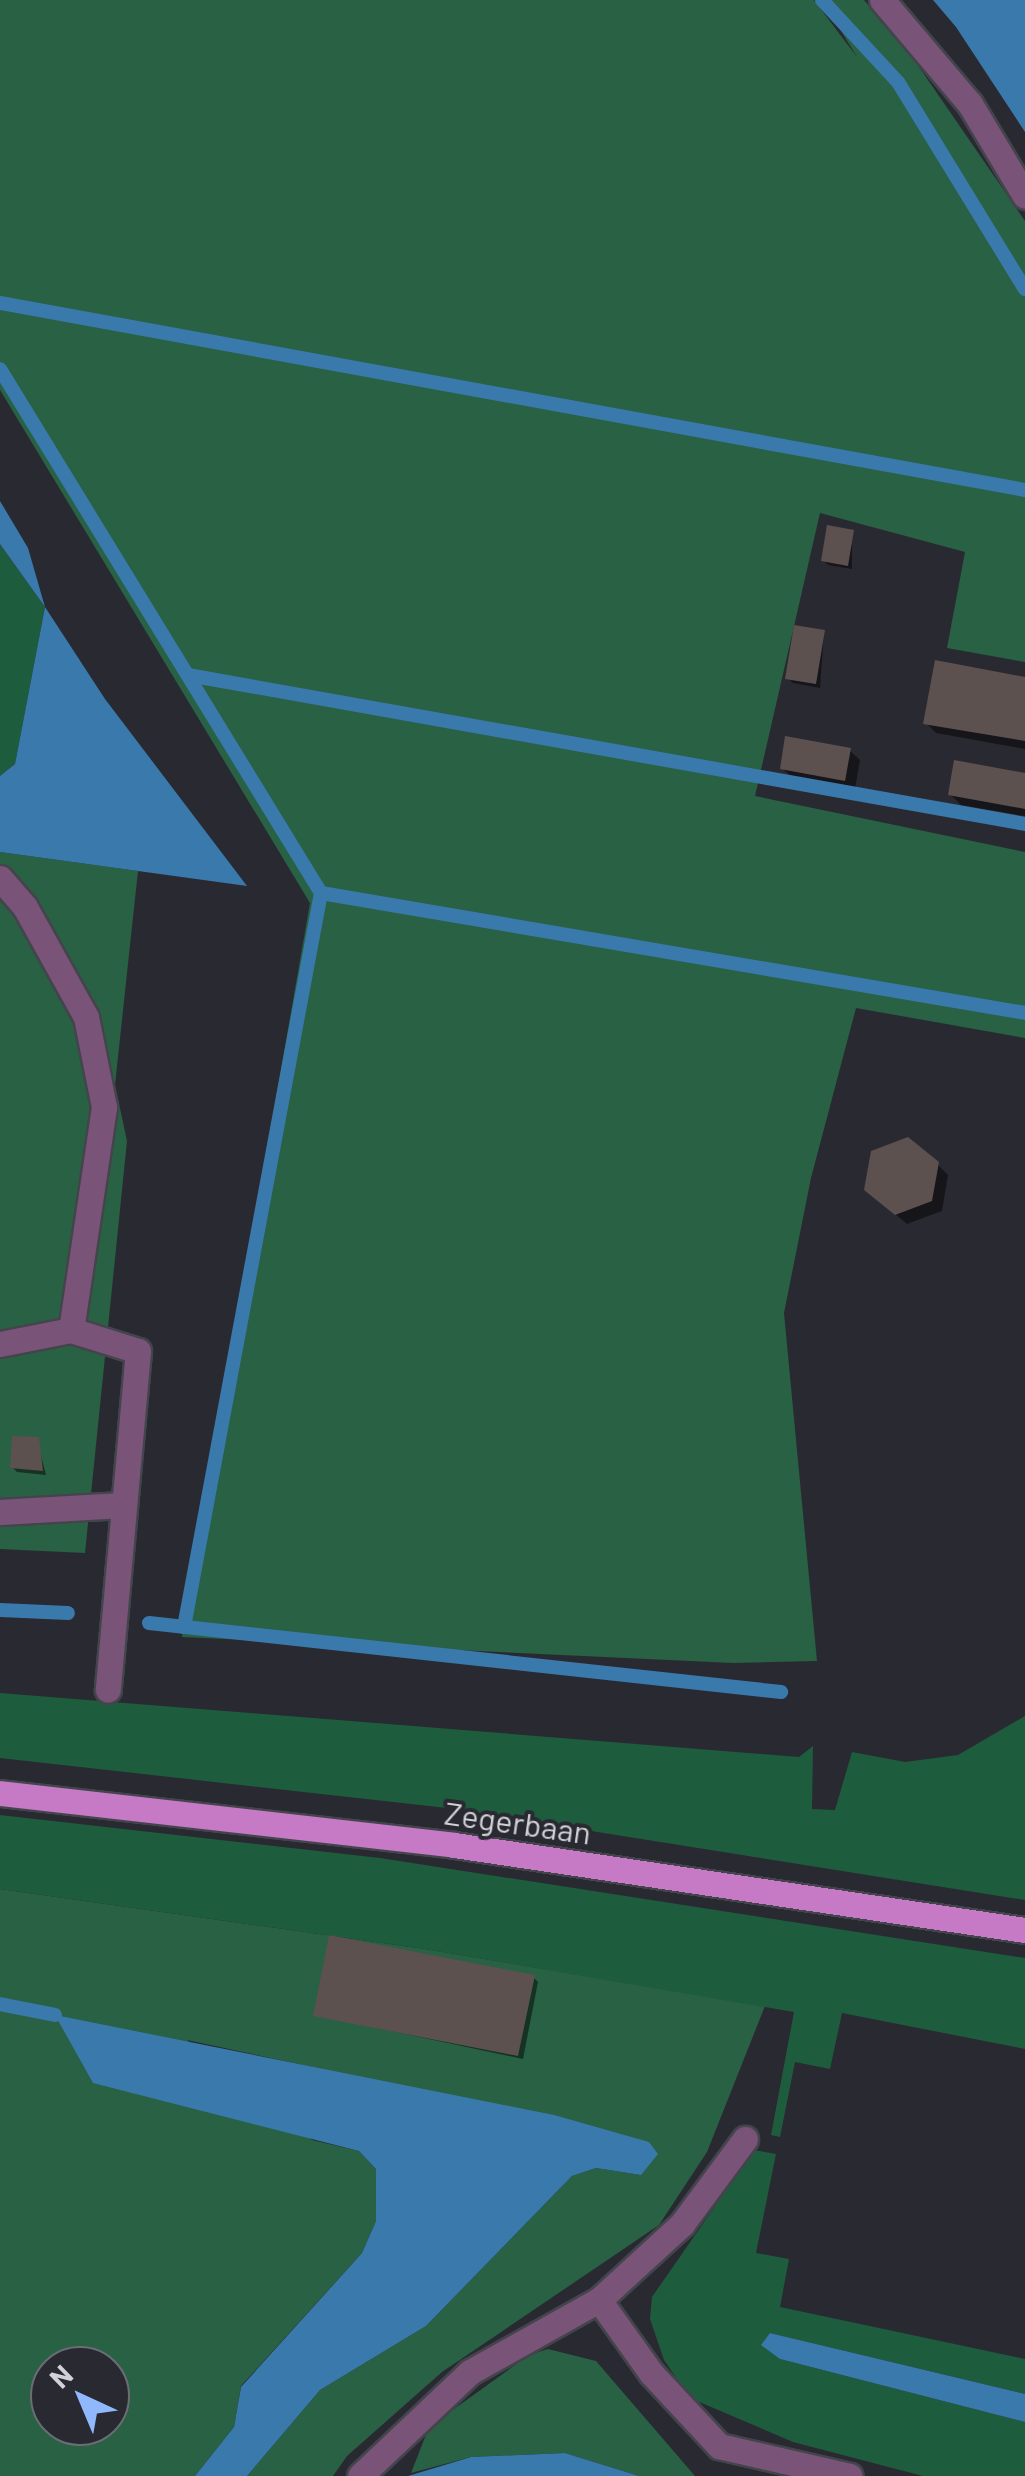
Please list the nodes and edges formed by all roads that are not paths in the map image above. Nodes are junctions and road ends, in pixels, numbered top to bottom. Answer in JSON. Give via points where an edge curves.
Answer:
{"nodes":[{"id":1,"x":882,"y":0,"type":"edge"},
{"id":2,"x":1025,"y":196,"type":"edge"},
{"id":3,"x":0,"y":878,"type":"edge"},
{"id":4,"x":72,"y":1330,"type":"junction"},
{"id":5,"x":0,"y":1344,"type":"edge"},
{"id":6,"x":123,"y":1505,"type":"junction"},
{"id":7,"x":0,"y":1512,"type":"edge"},
{"id":8,"x":108,"y":1690,"type":"dead end"},
{"id":9,"x":0,"y":1793,"type":"edge"},
{"id":10,"x":1025,"y":1930,"type":"edge"},
{"id":11,"x":745,"y":2139,"type":"dead end"},
{"id":12,"x":599,"y":2300,"type":"junction"},
{"id":13,"x":360,"y":2476,"type":"edge"},
{"id":14,"x":850,"y":2476,"type":"edge"}],
"edges":[{"from":1,"to":2,"type":"street","via":[[970,104]]},
{"from":3,"to":4,"type":"street","via":[[25,907],[86,1017],[104,1107]]},
{"from":4,"to":5,"type":"street"},
{"from":4,"to":6,"type":"street","via":[[138,1351]]},
{"from":6,"to":7,"type":"street"},
{"from":6,"to":8,"type":"street"},
{"from":9,"to":10,"type":"main road","name":"Zegerbaan","via":[[454,1845]]},
{"from":11,"to":12,"type":"street","via":[[682,2224]]},
{"from":12,"to":13,"type":"street","via":[[470,2372]]},
{"from":12,"to":14,"type":"street","via":[[651,2373],[719,2446]]}]}
